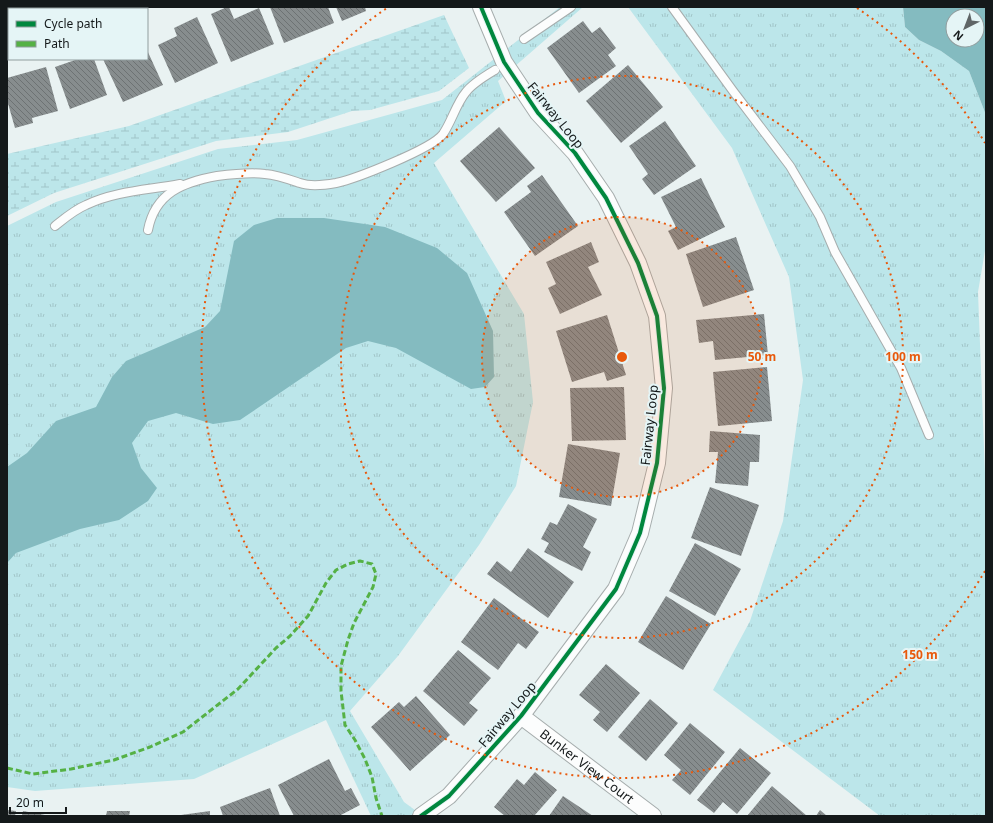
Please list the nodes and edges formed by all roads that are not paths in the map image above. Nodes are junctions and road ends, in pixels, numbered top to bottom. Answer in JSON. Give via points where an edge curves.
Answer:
{"nodes":[{"id":1,"x":481,"y":7,"type":"edge"},
{"id":2,"x":572,"y":7,"type":"edge"},
{"id":3,"x":672,"y":7,"type":"edge"},
{"id":4,"x":524,"y":39,"type":"dead end"},
{"id":5,"x":495,"y":70,"type":"dead end"},
{"id":6,"x":189,"y":183,"type":"junction"},
{"id":7,"x":55,"y":226,"type":"dead end"},
{"id":8,"x":148,"y":230,"type":"dead end"},
{"id":9,"x":930,"y":435,"type":"dead end"},
{"id":10,"x":521,"y":716,"type":"junction"},
{"id":11,"x":421,"y":816,"type":"edge"},
{"id":12,"x":653,"y":816,"type":"edge"}],
"edges":[{"from":1,"to":10,"type":"street","name":"Fairway Loop","via":[[504,62],[538,113],[575,153],[606,198],[638,263],[657,316],[664,388],[657,463],[640,533],[616,589]]},
{"from":2,"to":4,"type":"lane"},
{"from":3,"to":9,"type":"lane","via":[[790,166],[820,216],[835,252],[900,368]]},
{"from":5,"to":6,"type":"lane","via":[[466,92],[442,136],[406,157],[353,178],[318,185],[301,184],[283,177],[251,173],[231,174]]},
{"from":6,"to":7,"type":"lane","via":[[138,190],[87,204]]},
{"from":6,"to":8,"type":"lane","via":[[161,201],[150,220]]},
{"from":10,"to":11,"type":"street","name":"Fairway Loop","via":[[449,796]]},
{"from":10,"to":12,"type":"street","name":"Bunker View Court"}]}
